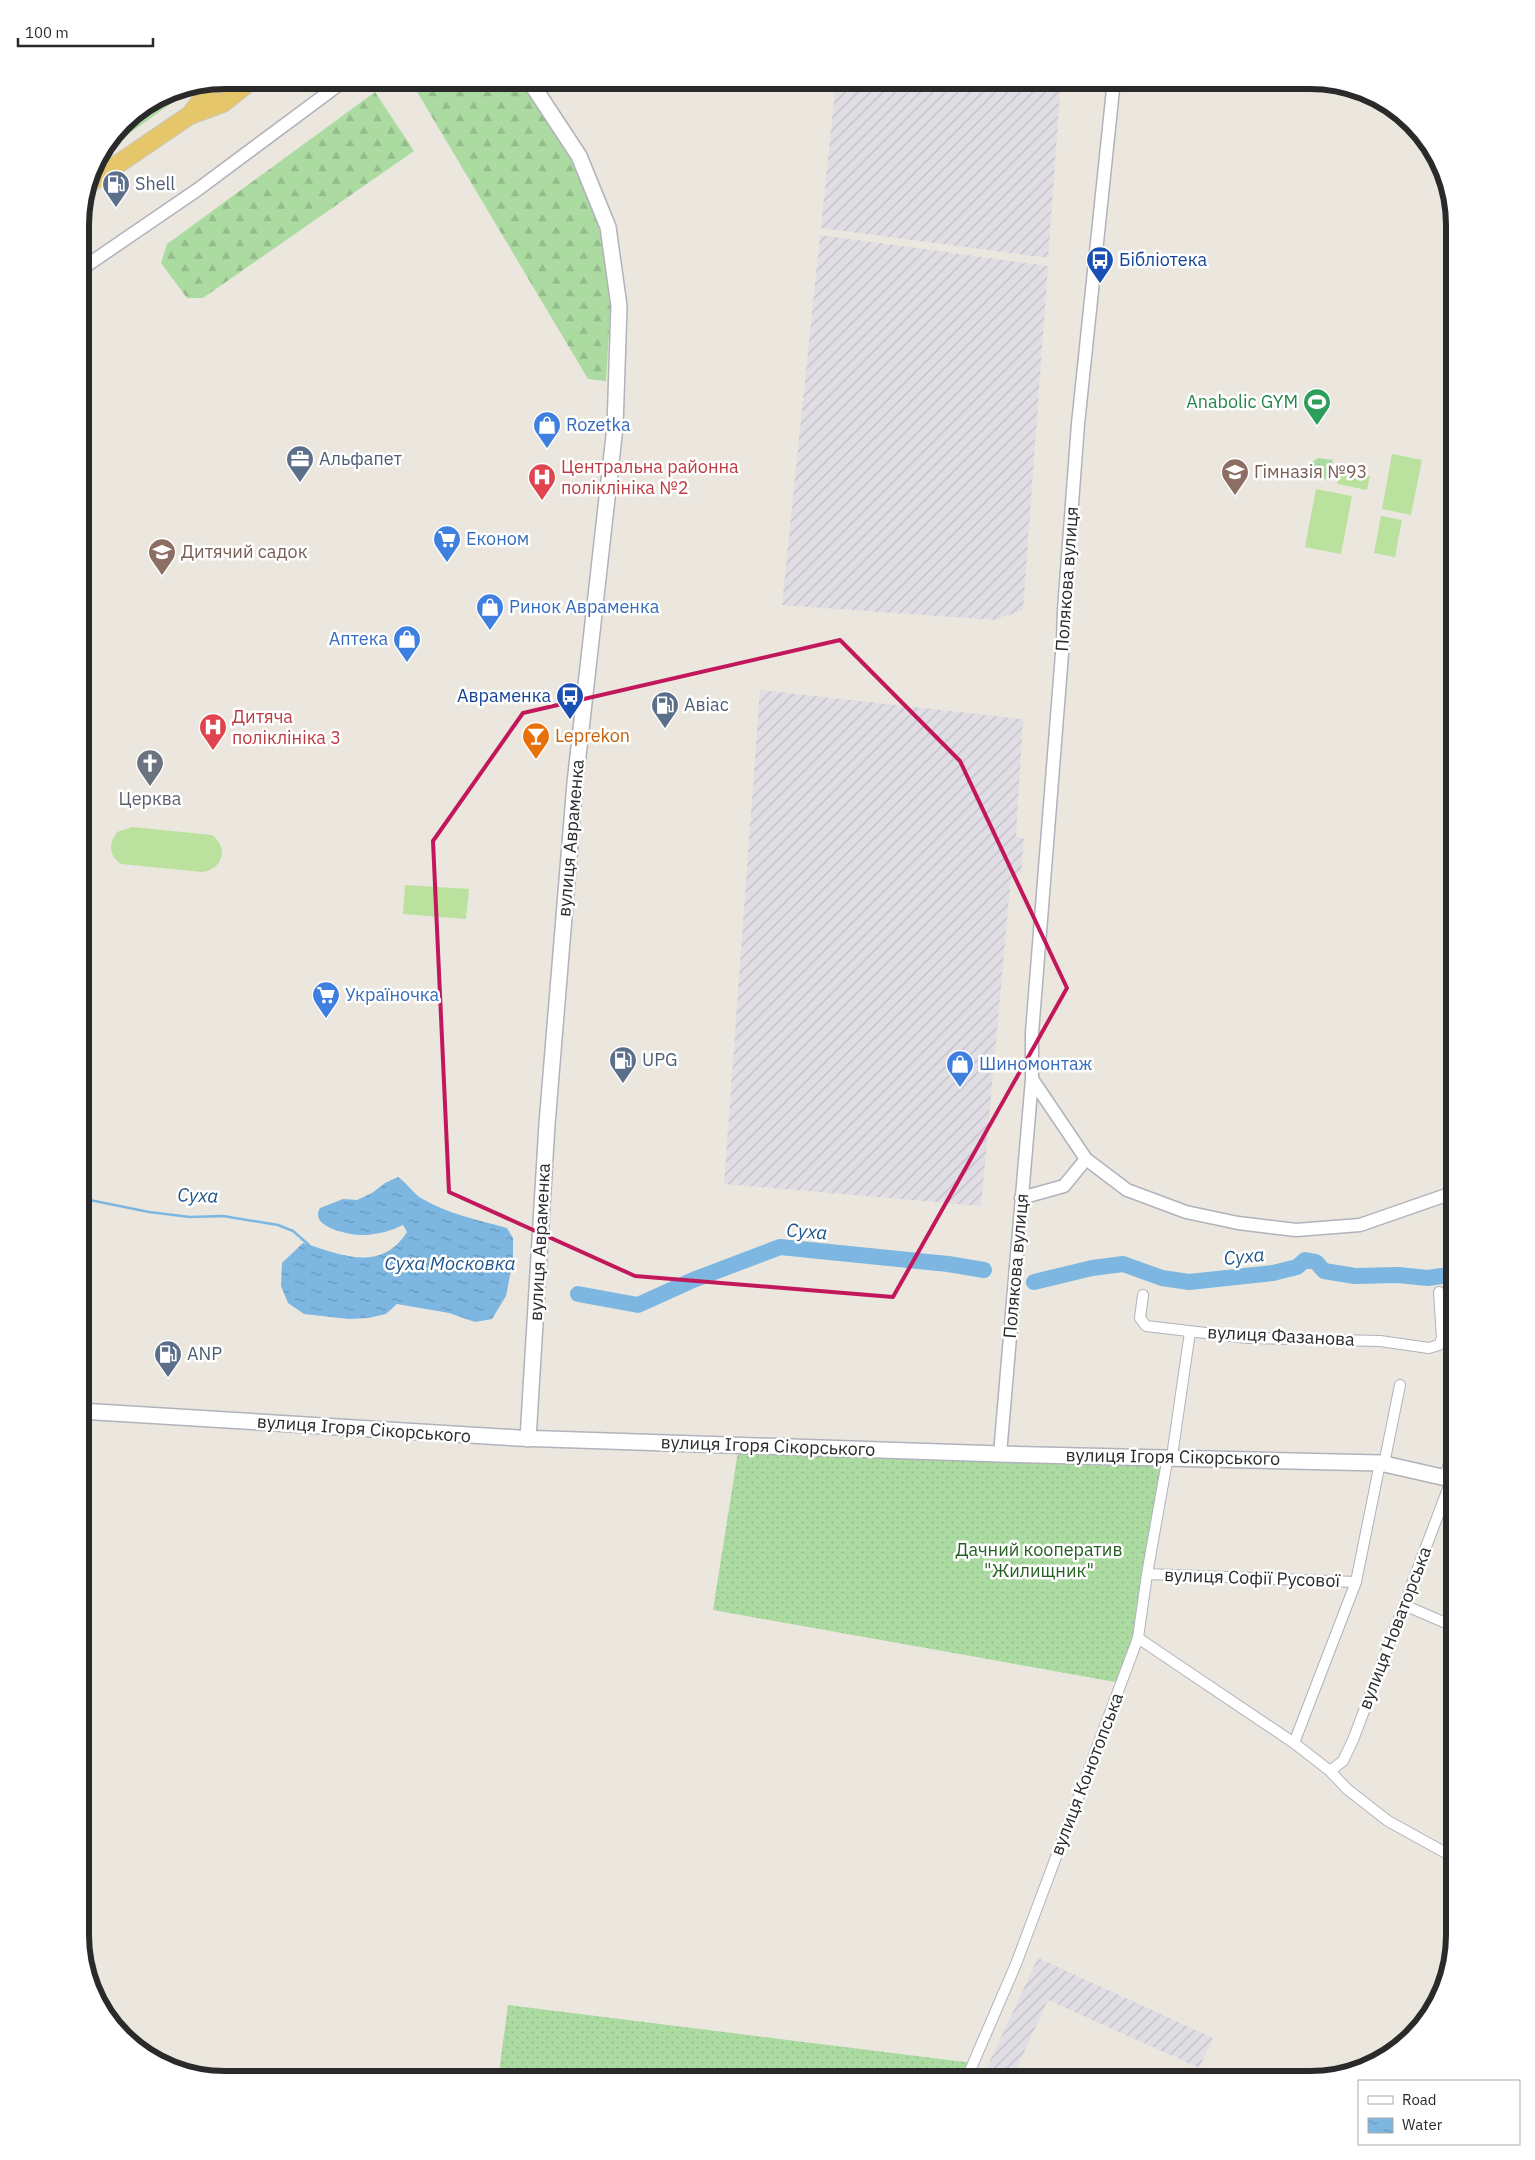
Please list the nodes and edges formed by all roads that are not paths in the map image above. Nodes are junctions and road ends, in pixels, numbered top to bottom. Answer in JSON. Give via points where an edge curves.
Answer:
{"nodes":[{"id":1,"x":241,"y":89,"type":"edge"},
{"id":2,"x":333,"y":89,"type":"edge"},
{"id":3,"x":535,"y":89,"type":"edge"},
{"id":4,"x":1113,"y":89,"type":"edge"},
{"id":5,"x":209,"y":90,"type":"edge"},
{"id":6,"x":190,"y":115,"type":"junction"},
{"id":7,"x":97,"y":179,"type":"edge"},
{"id":8,"x":89,"y":264,"type":"edge"},
{"id":9,"x":1032,"y":1079,"type":"junction"},
{"id":10,"x":1086,"y":1159,"type":"junction"},
{"id":11,"x":1446,"y":1195,"type":"edge"},
{"id":12,"x":1021,"y":1198,"type":"junction"},
{"id":13,"x":1439,"y":1292,"type":"dead end"},
{"id":14,"x":1143,"y":1295,"type":"dead end"},
{"id":15,"x":1190,"y":1332,"type":"junction"},
{"id":16,"x":1442,"y":1338,"type":"junction"},
{"id":17,"x":1446,"y":1339,"type":"edge"},
{"id":18,"x":1400,"y":1385,"type":"dead end"},
{"id":19,"x":89,"y":1412,"type":"edge"},
{"id":20,"x":528,"y":1439,"type":"junction"},
{"id":21,"x":1000,"y":1454,"type":"junction"},
{"id":22,"x":1170,"y":1456,"type":"junction"},
{"id":23,"x":1382,"y":1463,"type":"junction"},
{"id":24,"x":1446,"y":1477,"type":"edge"},
{"id":25,"x":1446,"y":1492,"type":"edge"},
{"id":26,"x":1147,"y":1574,"type":"junction"},
{"id":27,"x":1356,"y":1582,"type":"junction"},
{"id":28,"x":1404,"y":1605,"type":"junction"},
{"id":29,"x":1446,"y":1623,"type":"edge"},
{"id":30,"x":1138,"y":1638,"type":"junction"},
{"id":31,"x":1294,"y":1743,"type":"junction"},
{"id":32,"x":1330,"y":1771,"type":"junction"},
{"id":33,"x":1446,"y":1853,"type":"edge"},
{"id":34,"x":970,"y":2071,"type":"edge"}],
"edges":[{"from":1,"to":6,"type":"highway","via":[[223,103]]},
{"from":2,"to":8,"type":"street","via":[[197,190]]},
{"from":3,"to":20,"type":"main road","name":"вулиця Авраменка","via":[[579,156],[608,226],[619,306],[615,427],[575,783],[548,1114]]},
{"from":4,"to":9,"type":"street","name":"Полякова вулиця","via":[[1078,424],[1032,1032]]},
{"from":5,"to":6,"type":"highway"},
{"from":6,"to":7,"type":"highway"},
{"from":9,"to":10,"type":"street"},
{"from":9,"to":12,"type":"street","name":"Полякова вулиця"},
{"from":10,"to":11,"type":"street","via":[[1127,1190],[1186,1212],[1296,1230],[1360,1225]]},
{"from":10,"to":12,"type":"street","via":[[1064,1186]]},
{"from":12,"to":21,"type":"street","name":"Полякова вулиця"},
{"from":13,"to":16,"type":"street"},
{"from":14,"to":15,"type":"street","name":"вулиця Фазанова","via":[[1142,1323]]},
{"from":15,"to":16,"type":"street","name":"вулиця Фазанова","via":[[1248,1338],[1380,1341],[1429,1348],[1439,1345]]},
{"from":15,"to":22,"type":"street","name":"вулиця Конотопська"},
{"from":16,"to":17,"type":"street"},
{"from":18,"to":23,"type":"street"},
{"from":19,"to":20,"type":"main road","name":"вулиця Ігоря Сікорського"},
{"from":20,"to":21,"type":"main road","name":"вулиця Ігоря Сікорського"},
{"from":21,"to":22,"type":"main road","name":"вулиця Ігоря Сікорського"},
{"from":22,"to":23,"type":"main road","name":"вулиця Ігоря Сікорського"},
{"from":22,"to":26,"type":"street","name":"вулиця Конотопська"},
{"from":23,"to":24,"type":"main road","name":"вулиця Ігоря Сікорського"},
{"from":23,"to":27,"type":"street"},
{"from":25,"to":28,"type":"street","name":"вулиця Новаторська"},
{"from":26,"to":27,"type":"street","name":"вулиця Софії Русової"},
{"from":26,"to":30,"type":"street","name":"вулиця Конотопська"},
{"from":27,"to":31,"type":"street"},
{"from":28,"to":29,"type":"street"},
{"from":28,"to":32,"type":"street","name":"вулиця Новаторська","via":[[1353,1740],[1343,1762]]},
{"from":30,"to":31,"type":"street"},
{"from":30,"to":34,"type":"street","name":"вулиця Конотопська","via":[[1016,1964]]},
{"from":31,"to":32,"type":"street"},
{"from":32,"to":33,"type":"street","via":[[1388,1820]]}]}
